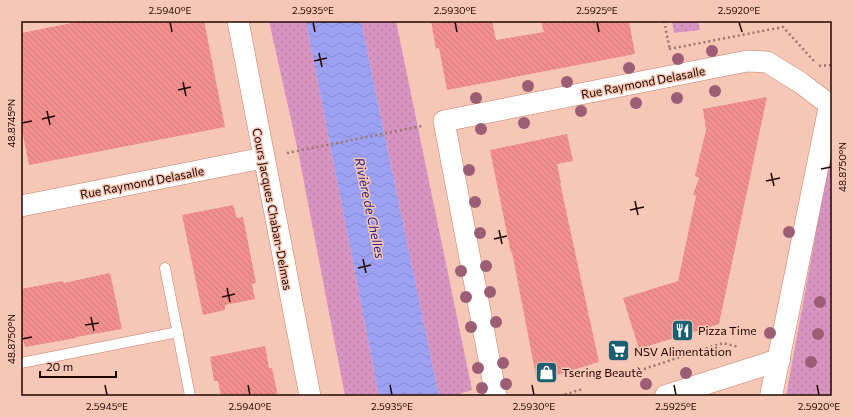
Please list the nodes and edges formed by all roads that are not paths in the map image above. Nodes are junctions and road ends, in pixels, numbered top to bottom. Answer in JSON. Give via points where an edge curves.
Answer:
{"nodes":[{"id":1,"x":238,"y":21,"type":"edge"},
{"id":2,"x":831,"y":105,"type":"edge"},
{"id":3,"x":263,"y":158,"type":"junction"},
{"id":4,"x":21,"y":206,"type":"edge"},
{"id":5,"x":165,"y":268,"type":"dead end"},
{"id":6,"x":178,"y":332,"type":"junction"},
{"id":7,"x":779,"y":360,"type":"junction"},
{"id":8,"x":21,"y":363,"type":"edge"},
{"id":9,"x":190,"y":396,"type":"edge"},
{"id":10,"x":310,"y":396,"type":"edge"},
{"id":11,"x":496,"y":396,"type":"edge"},
{"id":12,"x":666,"y":396,"type":"edge"},
{"id":13,"x":771,"y":396,"type":"edge"}],
"edges":[{"from":1,"to":3,"type":"street","name":"Cours Jacques Chaban-Delmas"},
{"from":2,"to":7,"type":"main road"},
{"from":2,"to":11,"type":"street","name":"Rue Raymond Delasalle","via":[[767,62],[747,61],[444,122]]},
{"from":3,"to":4,"type":"street","name":"Rue Raymond Delasalle"},
{"from":3,"to":10,"type":"street","name":"Cours Jacques Chaban-Delmas"},
{"from":5,"to":6,"type":"lane"},
{"from":6,"to":8,"type":"lane"},
{"from":6,"to":9,"type":"lane"},
{"from":7,"to":12,"type":"main road"},
{"from":7,"to":13,"type":"main road"}]}
